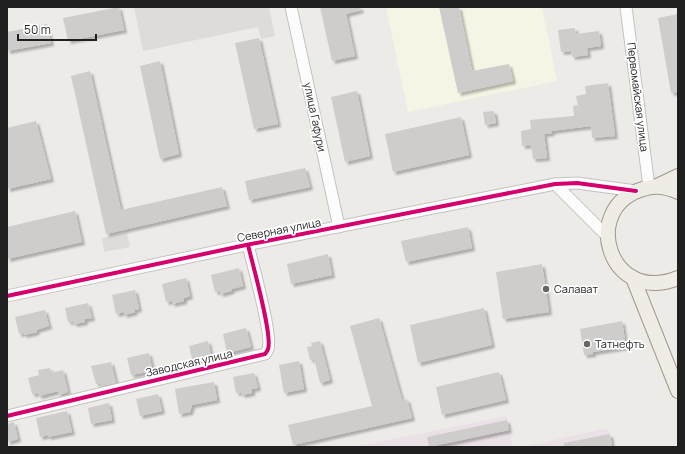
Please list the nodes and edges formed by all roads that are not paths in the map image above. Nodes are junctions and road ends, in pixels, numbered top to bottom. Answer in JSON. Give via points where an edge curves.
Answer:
{"nodes":[{"id":1,"x":291,"y":7,"type":"edge"},
{"id":2,"x":626,"y":7,"type":"edge"},
{"id":3,"x":678,"y":176,"type":"edge"},
{"id":4,"x":555,"y":184,"type":"junction"},
{"id":5,"x":648,"y":188,"type":"junction"},
{"id":6,"x":678,"y":192,"type":"edge"},
{"id":7,"x":339,"y":227,"type":"junction"},
{"id":8,"x":607,"y":236,"type":"junction"},
{"id":9,"x":248,"y":245,"type":"junction"},
{"id":10,"x":633,"y":278,"type":"junction"},
{"id":11,"x":678,"y":278,"type":"edge"},
{"id":12,"x":7,"y":296,"type":"edge"},
{"id":13,"x":678,"y":391,"type":"edge"},
{"id":14,"x":7,"y":416,"type":"edge"}],
"edges":[{"from":1,"to":7,"type":"street","name":"улица Гафури"},
{"from":2,"to":5,"type":"street","name":"Первомайская улица"},
{"from":3,"to":5,"type":"main road"},
{"from":4,"to":5,"type":"street","name":"Северная улица"},
{"from":4,"to":7,"type":"street","name":"Северная улица"},
{"from":4,"to":8,"type":"street"},
{"from":5,"to":6,"type":"main road","via":[[671,189]]},
{"from":5,"to":8,"type":"main road","via":[[624,198],[609,222]]},
{"from":7,"to":9,"type":"street","name":"Северная улица"},
{"from":8,"to":10,"type":"main road","via":[[610,253],[619,268]]},
{"from":9,"to":12,"type":"street","name":"Северная улица"},
{"from":9,"to":14,"type":"street","name":"Заводская улица","via":[[266,320],[269,342],[265,354]]},
{"from":10,"to":11,"type":"main road","via":[[649,284],[666,283]]},
{"from":10,"to":13,"type":"main road"}]}
